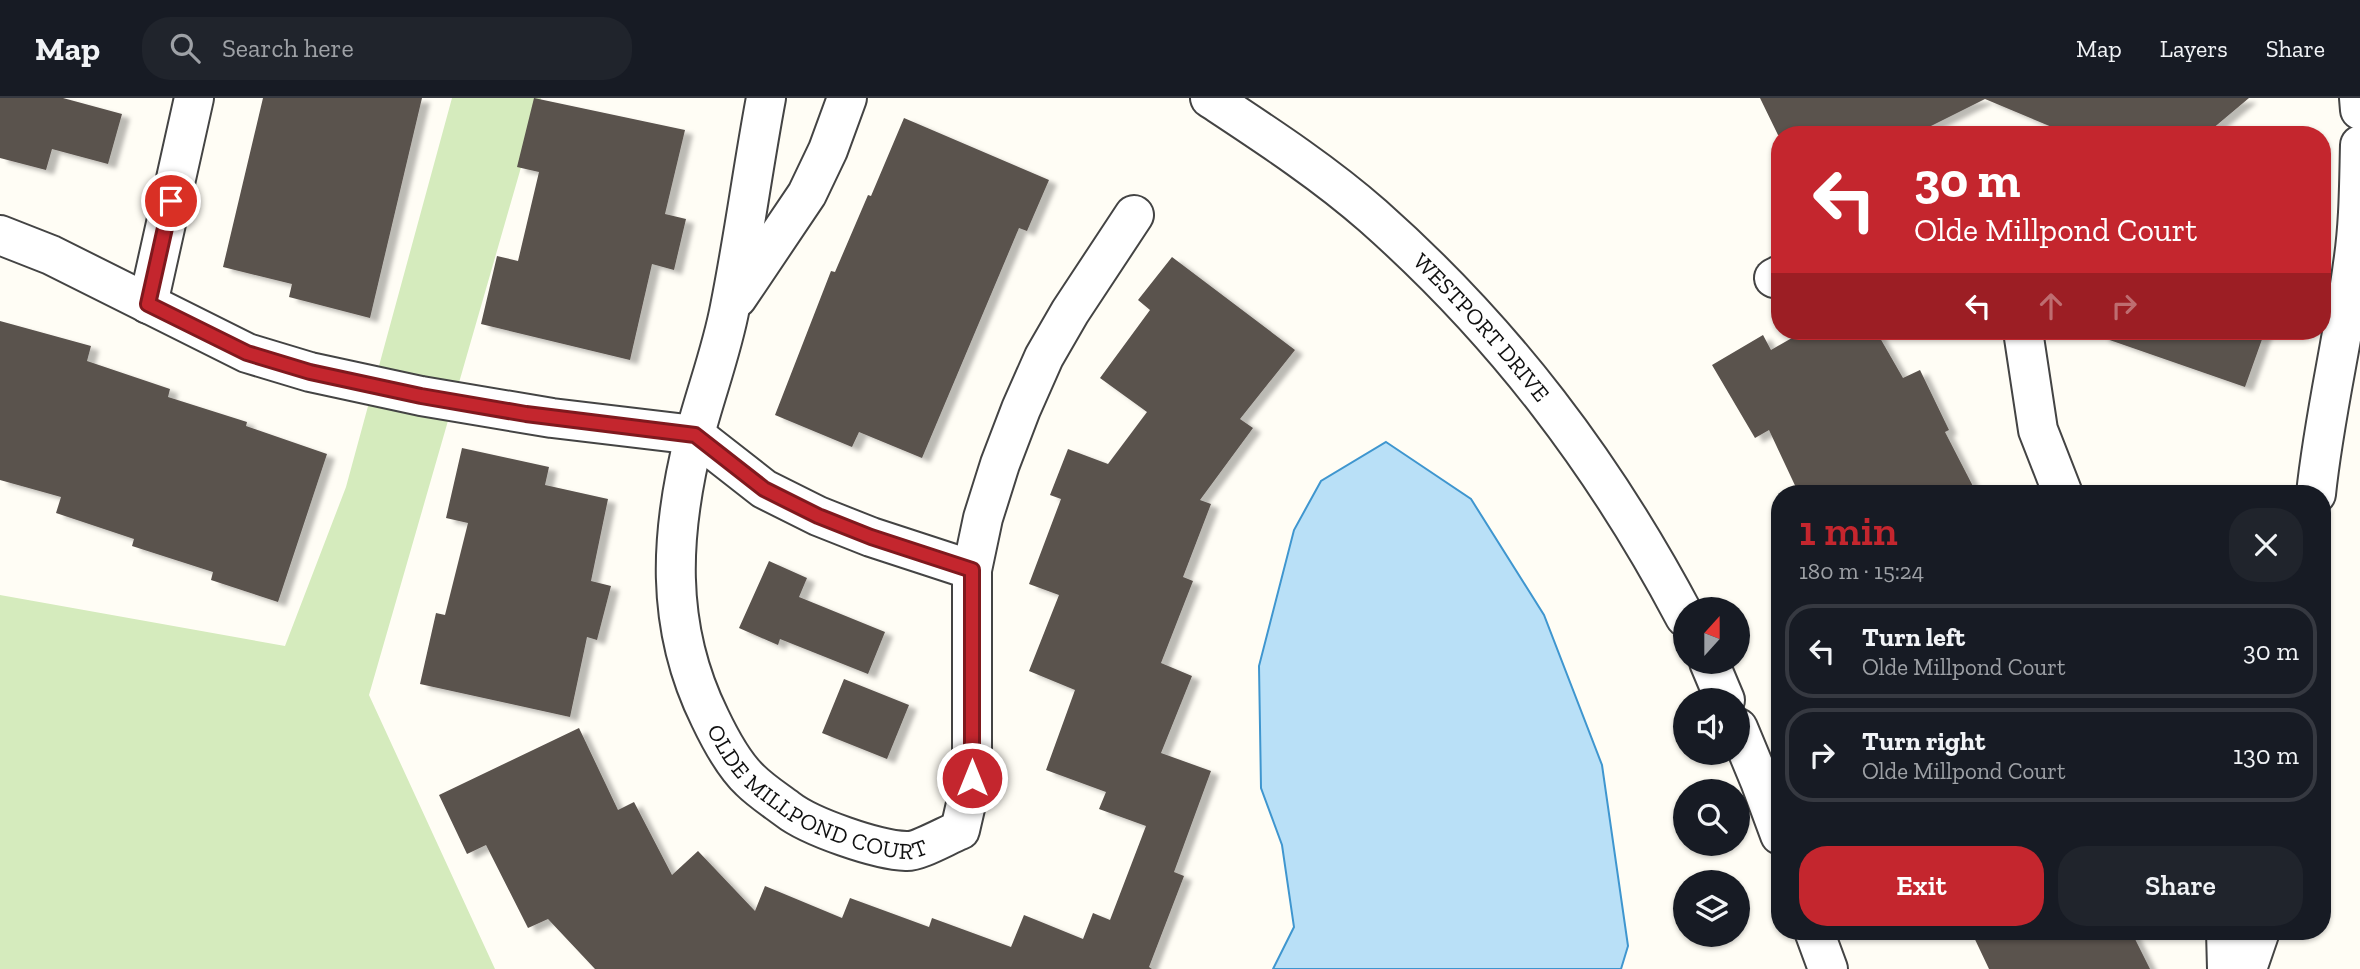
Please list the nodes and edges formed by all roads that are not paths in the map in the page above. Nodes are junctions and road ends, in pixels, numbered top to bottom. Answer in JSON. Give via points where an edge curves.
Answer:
{"nodes":[{"id":1,"x":194,"y":98,"type":"edge"},
{"id":2,"x":766,"y":98,"type":"edge"},
{"id":3,"x":847,"y":98,"type":"edge"},
{"id":4,"x":1210,"y":98,"type":"edge"},
{"id":5,"x":2359,"y":98,"type":"edge"},
{"id":6,"x":2360,"y":110,"type":"edge"},
{"id":7,"x":2360,"y":145,"type":"edge"},
{"id":8,"x":1134,"y":215,"type":"dead end"},
{"id":9,"x":0,"y":235,"type":"edge"},
{"id":10,"x":148,"y":304,"type":"junction"},
{"id":11,"x":730,"y":308,"type":"junction"},
{"id":12,"x":2024,"y":340,"type":"edge"},
{"id":13,"x":695,"y":435,"type":"junction"},
{"id":14,"x":2059,"y":485,"type":"edge"},
{"id":15,"x":2317,"y":485,"type":"edge"},
{"id":16,"x":972,"y":570,"type":"junction"},
{"id":17,"x":1674,"y":597,"type":"edge"},
{"id":18,"x":1750,"y":756,"type":"edge"},
{"id":19,"x":1771,"y":810,"type":"edge"},
{"id":20,"x":1817,"y":940,"type":"edge"},
{"id":21,"x":2226,"y":940,"type":"edge"},
{"id":22,"x":2257,"y":940,"type":"edge"},
{"id":23,"x":1828,"y":969,"type":"edge"},
{"id":24,"x":2227,"y":969,"type":"edge"},
{"id":25,"x":2247,"y":969,"type":"edge"}],
"edges":[{"from":1,"to":10,"type":"street"},
{"from":2,"to":11,"type":"street","name":"OLDE MILLPOND COURT"},
{"from":3,"to":11,"type":"street","name":"OLDE MILLPOND COURT","via":[[807,194]]},
{"from":4,"to":17,"type":"street","name":"WESTPORT DRIVE","via":[[1293,152],[1363,208],[1448,288],[1523,370],[1598,468]]},
{"from":5,"to":6,"type":"street"},
{"from":7,"to":15,"type":"street","via":[[2354,264]]},
{"from":8,"to":16,"type":"street","name":"OLDE MILLPOND COURT","via":[[1044,357],[1000,464]]},
{"from":9,"to":10,"type":"street"},
{"from":10,"to":13,"type":"street","via":[[247,353],[310,372],[526,414]]},
{"from":11,"to":13,"type":"street","name":"OLDE MILLPOND COURT"},
{"from":12,"to":14,"type":"street","via":[[2038,430]]},
{"from":13,"to":16,"type":"street","via":[[764,489],[818,516]]},
{"from":13,"to":16,"type":"street","name":"OLDE MILLPOND COURT","via":[[675,548],[675,598],[683,647],[698,694],[720,738],[748,779],[796,816],[849,839],[908,852],[960,830],[972,778]]},
{"from":18,"to":19,"type":"street"},
{"from":20,"to":23,"type":"street"},
{"from":21,"to":24,"type":"street"},
{"from":22,"to":25,"type":"street"}]}
